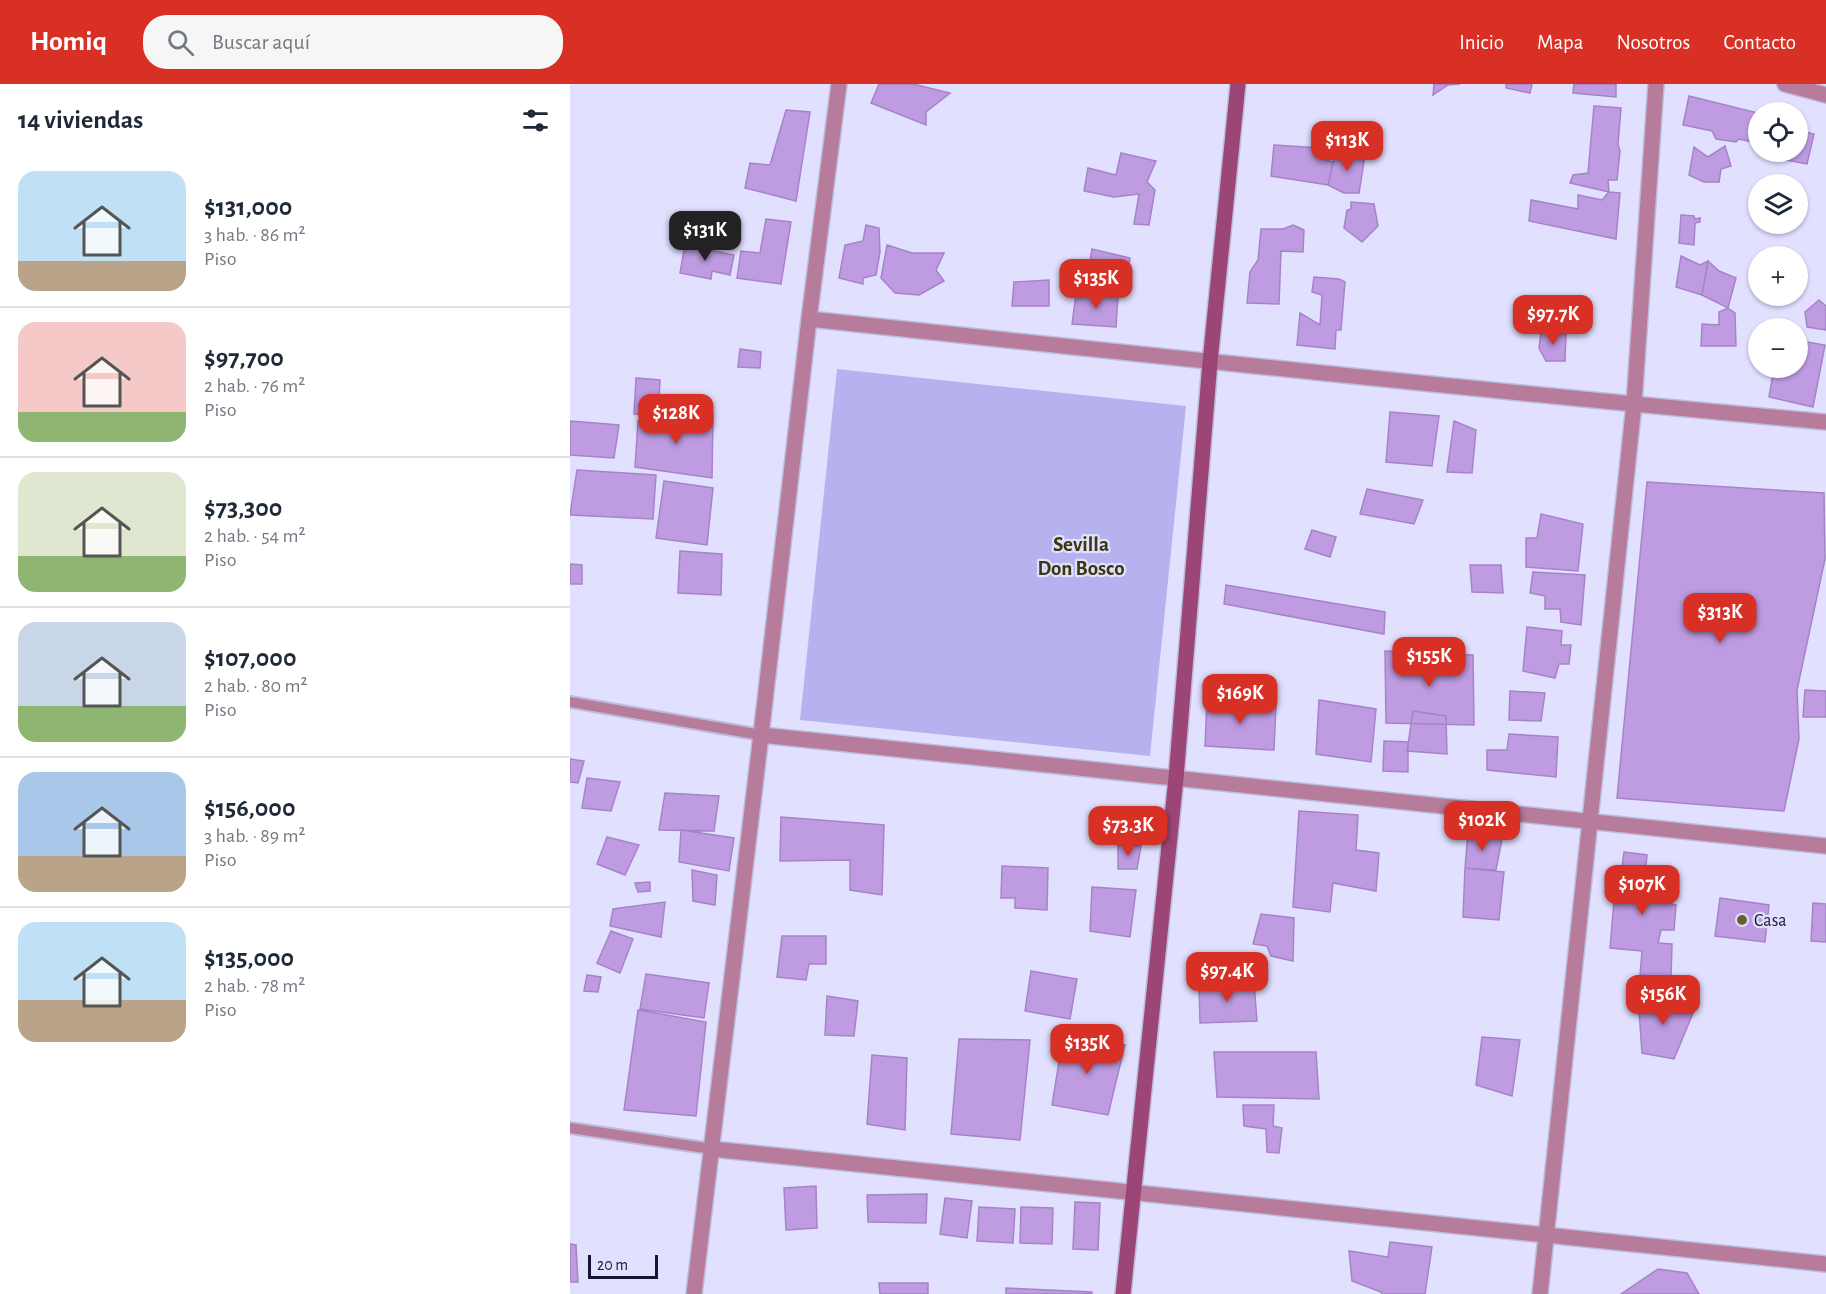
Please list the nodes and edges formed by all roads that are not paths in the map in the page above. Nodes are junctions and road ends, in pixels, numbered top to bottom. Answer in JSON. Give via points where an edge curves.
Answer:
{"nodes":[{"id":1,"x":839,"y":84,"type":"edge"},
{"id":2,"x":1238,"y":84,"type":"edge"},
{"id":3,"x":1656,"y":84,"type":"edge"},
{"id":4,"x":1785,"y":84,"type":"edge"},
{"id":5,"x":1826,"y":95,"type":"edge"},
{"id":6,"x":808,"y":319,"type":"junction"},
{"id":7,"x":1210,"y":362,"type":"junction"},
{"id":8,"x":1634,"y":404,"type":"junction"},
{"id":9,"x":1826,"y":422,"type":"edge"},
{"id":10,"x":570,"y":702,"type":"edge"},
{"id":11,"x":761,"y":735,"type":"junction"},
{"id":12,"x":1176,"y":778,"type":"junction"},
{"id":13,"x":1589,"y":822,"type":"junction"},
{"id":14,"x":1826,"y":846,"type":"edge"},
{"id":15,"x":570,"y":1128,"type":"edge"},
{"id":16,"x":711,"y":1149,"type":"junction"},
{"id":17,"x":1134,"y":1192,"type":"junction"},
{"id":18,"x":1546,"y":1235,"type":"junction"},
{"id":19,"x":1826,"y":1264,"type":"edge"},
{"id":20,"x":694,"y":1294,"type":"edge"},
{"id":21,"x":1123,"y":1294,"type":"edge"},
{"id":22,"x":1540,"y":1294,"type":"edge"}],
"edges":[{"from":1,"to":6,"type":"street"},
{"from":2,"to":7,"type":"street"},
{"from":3,"to":8,"type":"street"},
{"from":4,"to":5,"type":"street"},
{"from":6,"to":7,"type":"street"},
{"from":6,"to":11,"type":"street"},
{"from":7,"to":8,"type":"street"},
{"from":7,"to":12,"type":"street"},
{"from":8,"to":9,"type":"street"},
{"from":8,"to":13,"type":"street"},
{"from":10,"to":11,"type":"lane"},
{"from":11,"to":12,"type":"street"},
{"from":11,"to":16,"type":"street"},
{"from":12,"to":13,"type":"street"},
{"from":12,"to":17,"type":"street"},
{"from":13,"to":14,"type":"street"},
{"from":13,"to":18,"type":"street"},
{"from":15,"to":16,"type":"lane"},
{"from":16,"to":17,"type":"street"},
{"from":16,"to":20,"type":"street"},
{"from":17,"to":18,"type":"street"},
{"from":17,"to":21,"type":"street"},
{"from":18,"to":19,"type":"street"},
{"from":18,"to":22,"type":"street"}]}
